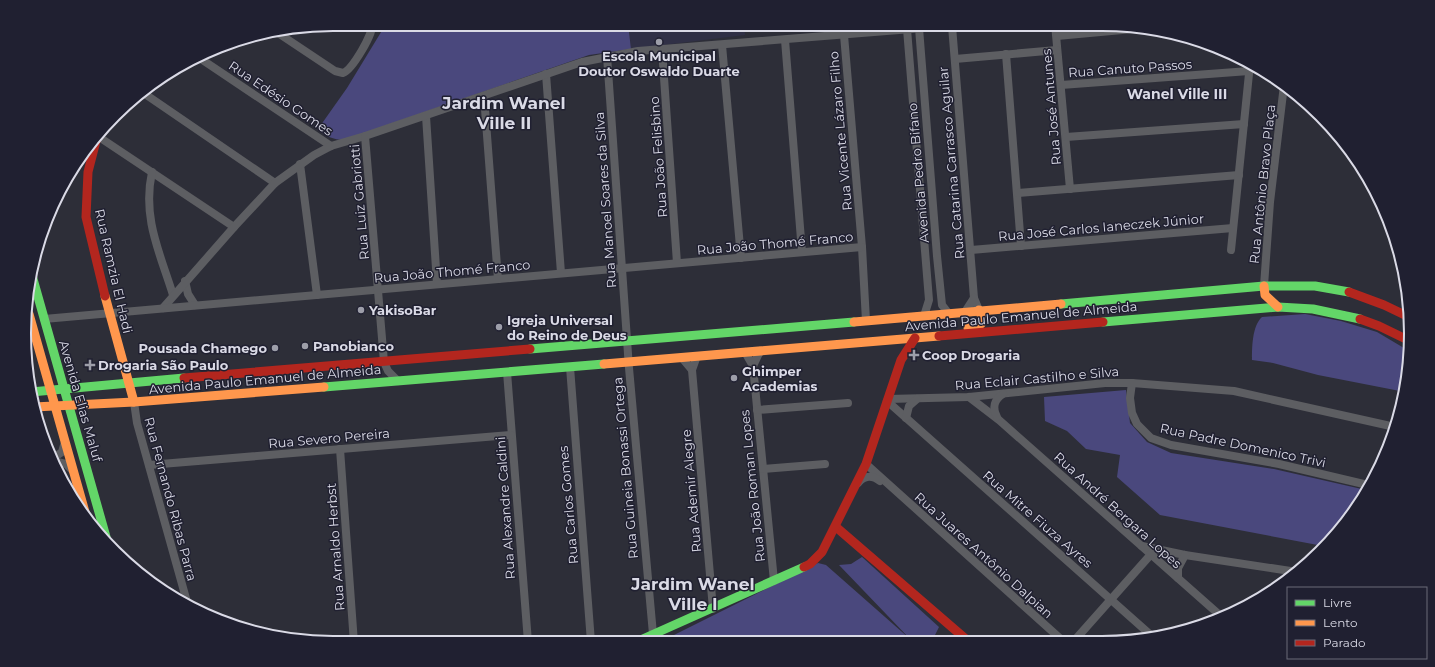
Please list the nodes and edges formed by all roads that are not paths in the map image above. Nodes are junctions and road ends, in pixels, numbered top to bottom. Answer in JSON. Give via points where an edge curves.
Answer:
{"nodes":[{"id":1,"x":372,"y":31,"type":"edge"},
{"id":2,"x":886,"y":31,"type":"edge"},
{"id":3,"x":907,"y":31,"type":"edge"},
{"id":4,"x":919,"y":31,"type":"edge"},
{"id":5,"x":952,"y":31,"type":"edge"},
{"id":6,"x":1056,"y":31,"type":"edge"},
{"id":7,"x":1108,"y":31,"type":"edge"},
{"id":8,"x":844,"y":35,"type":"junction"},
{"id":9,"x":282,"y":36,"type":"edge"},
{"id":10,"x":1056,"y":36,"type":"junction"},
{"id":11,"x":786,"y":40,"type":"junction"},
{"id":12,"x":722,"y":45,"type":"junction"},
{"id":13,"x":662,"y":49,"type":"junction"},
{"id":14,"x":1057,"y":50,"type":"junction"},
{"id":15,"x":1006,"y":54,"type":"junction"},
{"id":16,"x":607,"y":56,"type":"junction"},
{"id":17,"x":955,"y":59,"type":"junction"},
{"id":18,"x":203,"y":61,"type":"edge"},
{"id":19,"x":1246,"y":68,"type":"edge"},
{"id":20,"x":1250,"y":70,"type":"edge"},
{"id":21,"x":546,"y":74,"type":"junction"},
{"id":22,"x":1061,"y":85,"type":"junction"},
{"id":23,"x":1283,"y":92,"type":"edge"},
{"id":24,"x":147,"y":96,"type":"edge"},
{"id":25,"x":484,"y":96,"type":"junction"},
{"id":26,"x":426,"y":116,"type":"junction"},
{"id":27,"x":1244,"y":124,"type":"junction"},
{"id":28,"x":365,"y":136,"type":"junction"},
{"id":29,"x":1066,"y":137,"type":"junction"},
{"id":30,"x":102,"y":139,"type":"edge"},
{"id":31,"x":332,"y":146,"type":"junction"},
{"id":32,"x":94,"y":149,"type":"edge"},
{"id":33,"x":300,"y":164,"type":"junction"},
{"id":34,"x":152,"y":172,"type":"junction"},
{"id":35,"x":1239,"y":175,"type":"junction"},
{"id":36,"x":275,"y":183,"type":"junction"},
{"id":37,"x":1070,"y":189,"type":"junction"},
{"id":38,"x":1018,"y":193,"type":"junction"},
{"id":39,"x":234,"y":227,"type":"junction"},
{"id":40,"x":1233,"y":228,"type":"junction"},
{"id":41,"x":1021,"y":246,"type":"junction"},
{"id":42,"x":862,"y":247,"type":"junction"},
{"id":43,"x":971,"y":250,"type":"junction"},
{"id":44,"x":1231,"y":250,"type":"dead end"},
{"id":45,"x":802,"y":252,"type":"junction"},
{"id":46,"x":937,"y":256,"type":"junction"},
{"id":47,"x":925,"y":257,"type":"junction"},
{"id":48,"x":741,"y":258,"type":"junction"},
{"id":49,"x":677,"y":263,"type":"junction"},
{"id":50,"x":622,"y":268,"type":"junction"},
{"id":51,"x":561,"y":273,"type":"junction"},
{"id":52,"x":498,"y":279,"type":"junction"},
{"id":53,"x":185,"y":281,"type":"junction"},
{"id":54,"x":437,"y":284,"type":"junction"},
{"id":55,"x":1264,"y":286,"type":"junction"},
{"id":56,"x":35,"y":288,"type":"edge"},
{"id":57,"x":379,"y":289,"type":"junction"},
{"id":58,"x":173,"y":295,"type":"junction"},
{"id":59,"x":317,"y":295,"type":"junction"},
{"id":60,"x":974,"y":298,"type":"junction"},
{"id":61,"x":195,"y":305,"type":"junction"},
{"id":62,"x":1278,"y":307,"type":"junction"},
{"id":63,"x":163,"y":308,"type":"junction"},
{"id":64,"x":979,"y":310,"type":"junction"},
{"id":65,"x":965,"y":312,"type":"junction"},
{"id":66,"x":109,"y":313,"type":"junction"},
{"id":67,"x":1403,"y":313,"type":"edge"},
{"id":68,"x":949,"y":314,"type":"junction"},
{"id":69,"x":924,"y":316,"type":"junction"},
{"id":70,"x":44,"y":319,"type":"junction"},
{"id":71,"x":866,"y":321,"type":"junction"},
{"id":72,"x":32,"y":323,"type":"edge"},
{"id":73,"x":928,"y":336,"type":"junction"},
{"id":74,"x":1404,"y":337,"type":"edge"},
{"id":75,"x":915,"y":338,"type":"junction"},
{"id":76,"x":890,"y":340,"type":"junction"},
{"id":77,"x":627,"y":341,"type":"junction"},
{"id":78,"x":760,"y":351,"type":"junction"},
{"id":79,"x":745,"y":352,"type":"junction"},
{"id":80,"x":697,"y":356,"type":"junction"},
{"id":81,"x":682,"y":358,"type":"junction"},
{"id":82,"x":901,"y":360,"type":"junction"},
{"id":83,"x":384,"y":362,"type":"junction"},
{"id":84,"x":629,"y":362,"type":"junction"},
{"id":85,"x":753,"y":366,"type":"junction"},
{"id":86,"x":570,"y":367,"type":"junction"},
{"id":87,"x":692,"y":370,"type":"junction"},
{"id":88,"x":507,"y":372,"type":"junction"},
{"id":89,"x":398,"y":381,"type":"junction"},
{"id":90,"x":893,"y":382,"type":"junction"},
{"id":91,"x":129,"y":383,"type":"junction"},
{"id":92,"x":1132,"y":383,"type":"junction"},
{"id":93,"x":63,"y":388,"type":"junction"},
{"id":94,"x":50,"y":390,"type":"junction"},
{"id":95,"x":37,"y":391,"type":"edge"},
{"id":96,"x":1003,"y":394,"type":"junction"},
{"id":97,"x":986,"y":395,"type":"junction"},
{"id":98,"x":969,"y":396,"type":"junction"},
{"id":99,"x":917,"y":399,"type":"junction"},
{"id":100,"x":887,"y":400,"type":"junction"},
{"id":101,"x":134,"y":402,"type":"junction"},
{"id":102,"x":848,"y":403,"type":"dead end"},
{"id":103,"x":980,"y":405,"type":"junction"},
{"id":104,"x":68,"y":406,"type":"junction"},
{"id":105,"x":40,"y":407,"type":"edge"},
{"id":106,"x":55,"y":407,"type":"junction"},
{"id":107,"x":993,"y":409,"type":"junction"},
{"id":108,"x":757,"y":410,"type":"junction"},
{"id":109,"x":906,"y":418,"type":"junction"},
{"id":110,"x":999,"y":420,"type":"junction"},
{"id":111,"x":880,"y":422,"type":"junction"},
{"id":112,"x":1390,"y":426,"type":"edge"},
{"id":113,"x":511,"y":435,"type":"junction"},
{"id":114,"x":66,"y":442,"type":"junction"},
{"id":115,"x":340,"y":449,"type":"junction"},
{"id":116,"x":57,"y":456,"type":"edge"},
{"id":117,"x":60,"y":462,"type":"edge"},
{"id":118,"x":825,"y":464,"type":"dead end"},
{"id":119,"x":149,"y":465,"type":"junction"},
{"id":120,"x":865,"y":468,"type":"junction"},
{"id":121,"x":763,"y":470,"type":"junction"},
{"id":122,"x":74,"y":471,"type":"junction"},
{"id":123,"x":874,"y":477,"type":"junction"},
{"id":124,"x":858,"y":482,"type":"junction"},
{"id":125,"x":1364,"y":484,"type":"edge"},
{"id":126,"x":890,"y":486,"type":"junction"},
{"id":127,"x":79,"y":490,"type":"junction"},
{"id":128,"x":82,"y":503,"type":"edge"},
{"id":129,"x":101,"y":520,"type":"junction"},
{"id":130,"x":836,"y":526,"type":"junction"},
{"id":131,"x":104,"y":531,"type":"edge"},
{"id":132,"x":853,"y":540,"type":"junction"},
{"id":133,"x":1139,"y":545,"type":"junction"},
{"id":134,"x":1163,"y":551,"type":"junction"},
{"id":135,"x":822,"y":552,"type":"junction"},
{"id":136,"x":1150,"y":554,"type":"junction"},
{"id":137,"x":1185,"y":555,"type":"junction"},
{"id":138,"x":1289,"y":571,"type":"edge"},
{"id":139,"x":1178,"y":578,"type":"junction"},
{"id":140,"x":774,"y":581,"type":"junction"},
{"id":141,"x":186,"y":597,"type":"edge"},
{"id":142,"x":1110,"y":599,"type":"junction"},
{"id":143,"x":713,"y":609,"type":"junction"},
{"id":144,"x":1217,"y":613,"type":"edge"},
{"id":145,"x":652,"y":619,"type":"junction"},
{"id":146,"x":671,"y":627,"type":"junction"},
{"id":147,"x":1147,"y":632,"type":"edge"},
{"id":148,"x":353,"y":636,"type":"edge"},
{"id":149,"x":528,"y":636,"type":"edge"},
{"id":150,"x":592,"y":636,"type":"edge"},
{"id":151,"x":653,"y":636,"type":"edge"},
{"id":152,"x":656,"y":636,"type":"edge"},
{"id":153,"x":962,"y":636,"type":"edge"},
{"id":154,"x":1057,"y":636,"type":"edge"},
{"id":155,"x":1078,"y":636,"type":"edge"}],
"edges":[{"from":1,"to":9,"type":"street","via":[[350,69],[343,73],[335,71]]},
{"from":2,"to":8,"type":"street","name":"Rua Luiz Gabriotti"},
{"from":3,"to":47,"type":"street","name":"Avenida Pedro Bifano"},
{"from":4,"to":46,"type":"street","name":"Avenida Pedro Bifano"},
{"from":5,"to":17,"type":"street","name":"Rua Catarina Carrasco Aguilar"},
{"from":6,"to":10,"type":"street","name":"Rua José Antunes"},
{"from":7,"to":10,"type":"street"},
{"from":8,"to":11,"type":"street","name":"Rua Luiz Gabriotti"},
{"from":8,"to":42,"type":"street","name":"Rua Vicente Lázaro Filho"},
{"from":10,"to":14,"type":"street","name":"Rua José Antunes"},
{"from":11,"to":12,"type":"street","name":"Rua Luiz Gabriotti"},
{"from":11,"to":45,"type":"street"},
{"from":12,"to":13,"type":"street","name":"Rua Luiz Gabriotti"},
{"from":12,"to":48,"type":"street"},
{"from":13,"to":16,"type":"street","name":"Rua Luiz Gabriotti"},
{"from":13,"to":49,"type":"street","name":"Rua João Felisbino"},
{"from":14,"to":15,"type":"street"},
{"from":14,"to":22,"type":"street","name":"Rua José Antunes"},
{"from":15,"to":17,"type":"street"},
{"from":15,"to":38,"type":"street"},
{"from":16,"to":21,"type":"street","name":"Rua Luiz Gabriotti"},
{"from":16,"to":50,"type":"street","name":"Rua Manoel Soares da Silva"},
{"from":17,"to":43,"type":"street","name":"Rua Catarina Carrasco Aguilar"},
{"from":18,"to":31,"type":"street","name":"Rua Edésio Gomes"},
{"from":19,"to":22,"type":"street","name":"Rua Canuto Passos"},
{"from":20,"to":27,"type":"street"},
{"from":21,"to":25,"type":"street","name":"Rua Luiz Gabriotti"},
{"from":21,"to":51,"type":"street"},
{"from":22,"to":29,"type":"street","name":"Rua José Antunes"},
{"from":23,"to":55,"type":"street","name":"Rua Antônio Bravo Plaça","via":[[1270,202]]},
{"from":24,"to":36,"type":"street"},
{"from":25,"to":26,"type":"street","name":"Rua Luiz Gabriotti"},
{"from":25,"to":52,"type":"street"},
{"from":26,"to":28,"type":"street","name":"Rua Luiz Gabriotti"},
{"from":26,"to":54,"type":"street"},
{"from":27,"to":29,"type":"street"},
{"from":27,"to":35,"type":"street"},
{"from":28,"to":31,"type":"street"},
{"from":28,"to":57,"type":"street","name":"Rua Luiz Gabriotti"},
{"from":29,"to":37,"type":"street","name":"Rua José Antunes"},
{"from":30,"to":34,"type":"street"},
{"from":31,"to":33,"type":"street"},
{"from":32,"to":66,"type":"main road","name":"Rua Ramzia El Hadi","via":[[88,172],[86,217]]},
{"from":33,"to":36,"type":"street"},
{"from":33,"to":59,"type":"street"},
{"from":34,"to":39,"type":"street"},
{"from":34,"to":58,"type":"street","via":[[148,189],[150,220]]},
{"from":35,"to":37,"type":"street"},
{"from":35,"to":40,"type":"street"},
{"from":36,"to":39,"type":"street"},
{"from":37,"to":38,"type":"street"},
{"from":38,"to":41,"type":"street"},
{"from":39,"to":53,"type":"street"},
{"from":40,"to":41,"type":"street","name":"Rua José Carlos Ianeczek Júnior"},
{"from":40,"to":44,"type":"street"},
{"from":41,"to":43,"type":"street","name":"Rua José Carlos Ianeczek Júnior"},
{"from":42,"to":45,"type":"street","name":"Rua João Thomé Franco"},
{"from":42,"to":71,"type":"street","name":"Rua Vicente Lázaro Filho"},
{"from":43,"to":60,"type":"street","name":"Rua Catarina Carrasco Aguilar"},
{"from":45,"to":48,"type":"street","name":"Rua João Thomé Franco"},
{"from":46,"to":47,"type":"street"},
{"from":46,"to":68,"type":"street","name":"Avenida Pedro Bifano","via":[[942,305]]},
{"from":47,"to":69,"type":"street","name":"Avenida Pedro Bifano","via":[[929,300],[928,310]]},
{"from":48,"to":49,"type":"street","name":"Rua João Thomé Franco"},
{"from":49,"to":50,"type":"street","name":"Rua João Thomé Franco"},
{"from":50,"to":51,"type":"street","name":"Rua João Thomé Franco"},
{"from":50,"to":77,"type":"street","name":"Rua Manoel Soares da Silva"},
{"from":51,"to":52,"type":"street","name":"Rua João Thomé Franco"},
{"from":52,"to":54,"type":"street","name":"Rua João Thomé Franco"},
{"from":53,"to":58,"type":"street"},
{"from":53,"to":61,"type":"street","via":[[188,294]]},
{"from":54,"to":57,"type":"street","name":"Rua João Thomé Franco"},
{"from":55,"to":62,"type":"main road","via":[[1265,295]]},
{"from":55,"to":64,"type":"main road","name":"Avenida Paulo Emanuel de Almeida"},
{"from":55,"to":67,"type":"main road","name":"Avenida Paulo Emanuel de Almeida","via":[[1302,285],[1335,290],[1372,299]]},
{"from":56,"to":70,"type":"main road","name":"Avenida Elias Maluf"},
{"from":57,"to":59,"type":"street","name":"Rua João Thomé Franco"},
{"from":57,"to":83,"type":"street","name":"Rua Luiz Gabriotti"},
{"from":58,"to":63,"type":"street"},
{"from":59,"to":61,"type":"street","name":"Rua João Thomé Franco"},
{"from":60,"to":64,"type":"street","name":"Rua Catarina Carrasco Aguilar"},
{"from":60,"to":65,"type":"street"},
{"from":61,"to":63,"type":"street","name":"Rua João Thomé Franco"},
{"from":62,"to":73,"type":"main road","name":"Avenida Paulo Emanuel de Almeida"},
{"from":62,"to":74,"type":"main road","name":"Avenida Paulo Emanuel de Almeida","via":[[1308,307],[1345,314]]},
{"from":63,"to":66,"type":"street","name":"Rua João Thomé Franco"},
{"from":64,"to":65,"type":"main road","name":"Avenida Paulo Emanuel de Almeida"},
{"from":64,"to":73,"type":"main road","via":[[982,320],[978,326],[946,330]]},
{"from":65,"to":68,"type":"main road","name":"Avenida Paulo Emanuel de Almeida"},
{"from":66,"to":70,"type":"street","name":"Rua João Thomé Franco"},
{"from":66,"to":91,"type":"main road","name":"Rua Ramzia El Hadi"},
{"from":68,"to":69,"type":"main road","name":"Avenida Paulo Emanuel de Almeida"},
{"from":69,"to":71,"type":"main road","name":"Avenida Paulo Emanuel de Almeida"},
{"from":70,"to":93,"type":"main road","name":"Avenida Elias Maluf"},
{"from":71,"to":77,"type":"main road","name":"Avenida Paulo Emanuel de Almeida"},
{"from":72,"to":94,"type":"main road","name":"Avenida Elias Maluf"},
{"from":73,"to":75,"type":"main road","name":"Avenida Paulo Emanuel de Almeida"},
{"from":75,"to":76,"type":"main road","name":"Avenida Paulo Emanuel de Almeida"},
{"from":75,"to":82,"type":"main road"},
{"from":76,"to":78,"type":"main road","name":"Avenida Paulo Emanuel de Almeida"},
{"from":76,"to":82,"type":"main road","via":[[900,346]]},
{"from":77,"to":83,"type":"main road","name":"Avenida Paulo Emanuel de Almeida"},
{"from":77,"to":84,"type":"street"},
{"from":78,"to":79,"type":"main road","name":"Avenida Paulo Emanuel de Almeida"},
{"from":78,"to":85,"type":"street"},
{"from":79,"to":80,"type":"main road","name":"Avenida Paulo Emanuel de Almeida"},
{"from":79,"to":85,"type":"street","name":"Rua João Roman Lopes"},
{"from":80,"to":81,"type":"main road","name":"Avenida Paulo Emanuel de Almeida"},
{"from":80,"to":87,"type":"street","name":"Rua Ademir Alegre"},
{"from":81,"to":84,"type":"main road","name":"Avenida Paulo Emanuel de Almeida"},
{"from":81,"to":87,"type":"street"},
{"from":82,"to":90,"type":"main road"},
{"from":83,"to":89,"type":"street","name":"Avenida Paulo Emanuel de Almeida","via":[[388,371]]},
{"from":83,"to":91,"type":"main road","name":"Avenida Paulo Emanuel de Almeida"},
{"from":84,"to":86,"type":"main road","name":"Avenida Paulo Emanuel de Almeida"},
{"from":84,"to":145,"type":"street","name":"Rua Guineia Bonassi Ortega"},
{"from":85,"to":108,"type":"street","name":"Rua João Roman Lopes"},
{"from":86,"to":88,"type":"main road","name":"Avenida Paulo Emanuel de Almeida"},
{"from":86,"to":150,"type":"street","name":"Rua Carlos Gomes"},
{"from":87,"to":143,"type":"street","name":"Rua Ademir Alegre"},
{"from":88,"to":89,"type":"main road","name":"Avenida Paulo Emanuel de Almeida"},
{"from":88,"to":113,"type":"street","name":"Rua Alexandre Caldini"},
{"from":89,"to":101,"type":"main road","name":"Avenida Paulo Emanuel de Almeida"},
{"from":90,"to":99,"type":"street","name":"Rua Eclair Castilho e Silva","via":[[897,392]]},
{"from":90,"to":100,"type":"main road"},
{"from":91,"to":93,"type":"main road","name":"Avenida Paulo Emanuel de Almeida"},
{"from":91,"to":101,"type":"main road","name":"Avenida Paulo Emanuel de Almeida"},
{"from":92,"to":96,"type":"street","name":"Rua Eclair Castilho e Silva","via":[[1105,383]]},
{"from":92,"to":112,"type":"street","name":"Rua Eclair Castilho e Silva","via":[[1234,392]]},
{"from":92,"to":125,"type":"street","name":"Rua Padre Domenico Trivi","via":[[1132,413],[1137,424],[1151,438],[1171,445],[1279,464]]},
{"from":93,"to":94,"type":"main road","name":"Avenida Paulo Emanuel de Almeida"},
{"from":93,"to":104,"type":"main road","name":"Avenida Elias Maluf"},
{"from":94,"to":95,"type":"main road","name":"Avenida Paulo Emanuel de Almeida"},
{"from":94,"to":106,"type":"main road","name":"Avenida Elias Maluf"},
{"from":96,"to":97,"type":"street","name":"Rua Eclair Castilho e Silva"},
{"from":96,"to":107,"type":"street","via":[[996,400]]},
{"from":97,"to":98,"type":"street","name":"Rua Eclair Castilho e Silva"},
{"from":97,"to":103,"type":"street","via":[[978,399]]},
{"from":97,"to":107,"type":"street","name":"Rua André Bergara Lopes"},
{"from":98,"to":99,"type":"street","name":"Rua Eclair Castilho e Silva"},
{"from":98,"to":103,"type":"street","name":"Rua André Bergara Lopes"},
{"from":99,"to":100,"type":"street","name":"Rua Eclair Castilho e Silva"},
{"from":99,"to":109,"type":"street","via":[[909,406]]},
{"from":100,"to":109,"type":"street","name":"Rua Mitre Fiuza Ayres"},
{"from":100,"to":111,"type":"main road"},
{"from":101,"to":104,"type":"main road","name":"Avenida Paulo Emanuel de Almeida"},
{"from":101,"to":119,"type":"street","name":"Rua Fernando Ribas Parra"},
{"from":102,"to":108,"type":"street"},
{"from":103,"to":110,"type":"street","name":"Rua André Bergara Lopes"},
{"from":104,"to":106,"type":"main road","name":"Avenida Paulo Emanuel de Almeida"},
{"from":104,"to":129,"type":"main road","name":"Avenida Elias Maluf"},
{"from":105,"to":106,"type":"main road","name":"Avenida Paulo Emanuel de Almeida"},
{"from":106,"to":114,"type":"main road","name":"Avenida Elias Maluf"},
{"from":107,"to":110,"type":"street","name":"Rua André Bergara Lopes"},
{"from":108,"to":121,"type":"street","name":"Rua João Roman Lopes"},
{"from":109,"to":111,"type":"street","via":[[898,414],[888,414]]},
{"from":109,"to":142,"type":"street","name":"Rua Mitre Fiuza Ayres"},
{"from":110,"to":133,"type":"street","name":"Rua André Bergara Lopes"},
{"from":111,"to":120,"type":"main road"},
{"from":113,"to":115,"type":"street","name":"Rua Severo Pereira"},
{"from":113,"to":149,"type":"street","name":"Rua Alexandre Caldini"},
{"from":114,"to":116,"type":"street"},
{"from":114,"to":122,"type":"main road","name":"Avenida Elias Maluf"},
{"from":115,"to":119,"type":"street","name":"Rua Severo Pereira"},
{"from":115,"to":148,"type":"street","name":"Rua Arnaldo Herbst"},
{"from":117,"to":122,"type":"street"},
{"from":118,"to":121,"type":"street"},
{"from":119,"to":141,"type":"street","name":"Rua Fernando Ribas Parra"},
{"from":120,"to":123,"type":"street","name":"Rua Juares Antônio Dalpian"},
{"from":120,"to":124,"type":"main road"},
{"from":120,"to":126,"type":"street","name":"Rua Juares Antônio Dalpian"},
{"from":121,"to":140,"type":"street","name":"Rua João Roman Lopes"},
{"from":122,"to":127,"type":"main road","name":"Avenida Elias Maluf"},
{"from":123,"to":124,"type":"street","via":[[862,478]]},
{"from":123,"to":126,"type":"street","name":"Rua Juares Antônio Dalpian"},
{"from":124,"to":130,"type":"main road"},
{"from":126,"to":154,"type":"street","name":"Rua Juares Antônio Dalpian"},
{"from":127,"to":128,"type":"main road","name":"Avenida Elias Maluf"},
{"from":127,"to":129,"type":"main road","via":[[89,492]]},
{"from":129,"to":131,"type":"main road","name":"Avenida Elias Maluf"},
{"from":130,"to":132,"type":"main road"},
{"from":130,"to":135,"type":"main road"},
{"from":132,"to":135,"type":"main road","via":[[837,540]]},
{"from":132,"to":153,"type":"main road"},
{"from":133,"to":134,"type":"street"},
{"from":133,"to":136,"type":"street","name":"Rua André Bergara Lopes"},
{"from":134,"to":136,"type":"street"},
{"from":134,"to":137,"type":"street"},
{"from":135,"to":140,"type":"main road","via":[[810,564]]},
{"from":136,"to":139,"type":"street","name":"Rua André Bergara Lopes"},
{"from":136,"to":142,"type":"street"},
{"from":137,"to":138,"type":"street"},
{"from":137,"to":139,"type":"street","via":[[1178,568]]},
{"from":139,"to":144,"type":"street","name":"Rua André Bergara Lopes"},
{"from":140,"to":143,"type":"main road"},
{"from":142,"to":147,"type":"street","name":"Rua Mitre Fiuza Ayres"},
{"from":142,"to":155,"type":"street"},
{"from":143,"to":146,"type":"main road"},
{"from":145,"to":146,"type":"street","via":[[660,626]]},
{"from":145,"to":151,"type":"street","name":"Rua Guineia Bonassi Ortega"},
{"from":146,"to":152,"type":"main road"}]}
